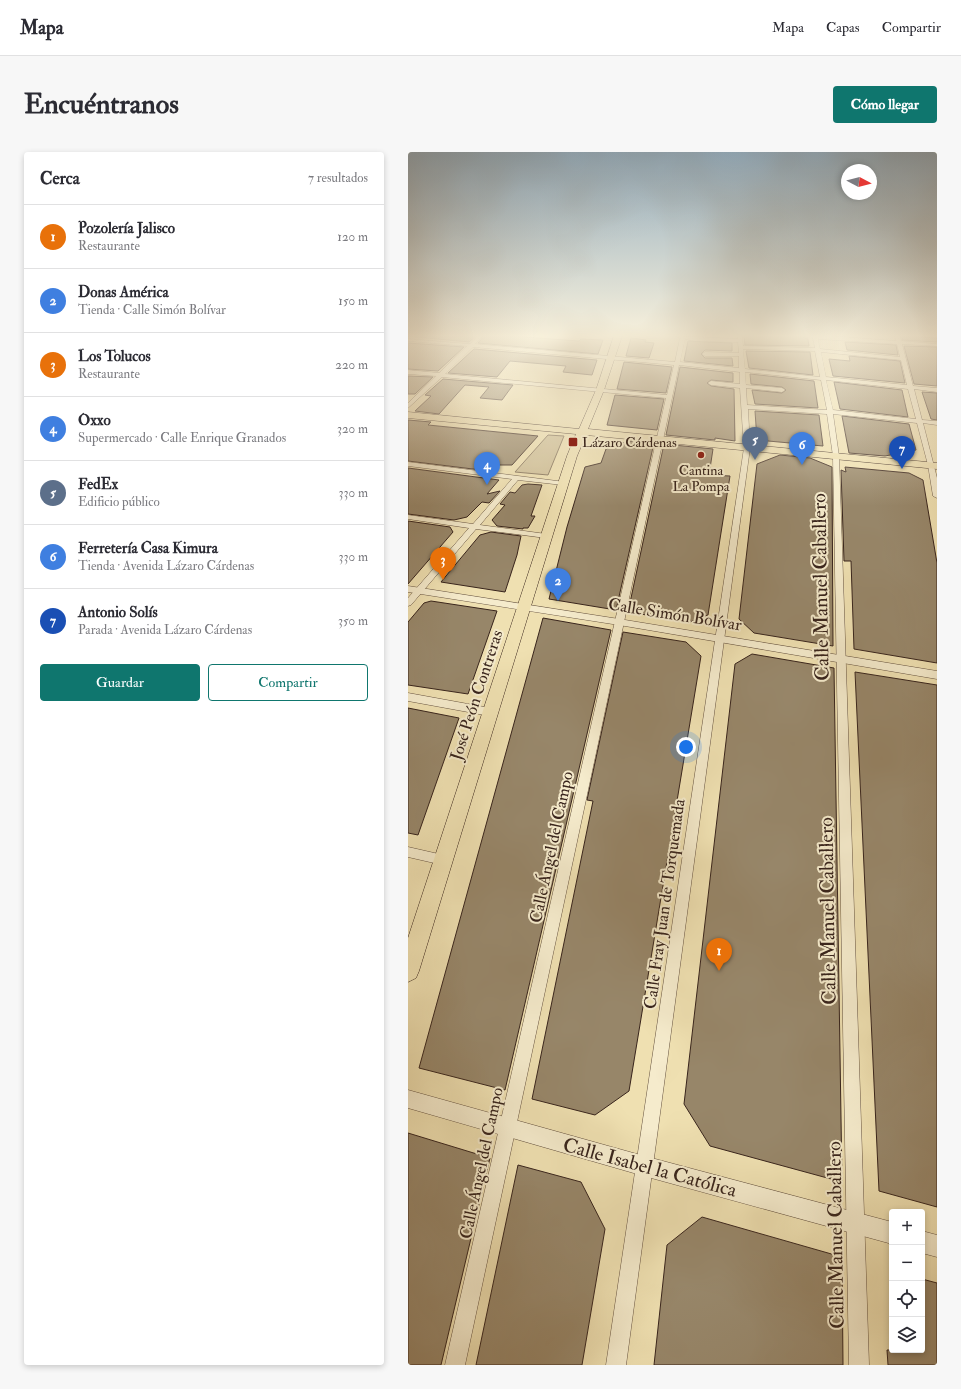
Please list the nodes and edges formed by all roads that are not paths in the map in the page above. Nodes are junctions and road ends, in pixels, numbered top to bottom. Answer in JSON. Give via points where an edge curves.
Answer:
{"nodes":[{"id":1,"x":422,"y":393,"type":"edge"},
{"id":2,"x":599,"y":393,"type":"edge"},
{"id":3,"x":626,"y":393,"type":"edge"},
{"id":4,"x":670,"y":393,"type":"edge"},
{"id":5,"x":743,"y":393,"type":"edge"},
{"id":6,"x":826,"y":393,"type":"edge"},
{"id":7,"x":911,"y":393,"type":"edge"},
{"id":8,"x":669,"y":397,"type":"junction"},
{"id":9,"x":408,"y":406,"type":"edge"},
{"id":10,"x":744,"y":407,"type":"junction"},
{"id":11,"x":830,"y":412,"type":"junction"},
{"id":12,"x":408,"y":415,"type":"edge"},
{"id":13,"x":919,"y":421,"type":"junction"},
{"id":14,"x":937,"y":423,"type":"edge"},
{"id":15,"x":583,"y":432,"type":"junction"},
{"id":16,"x":659,"y":439,"type":"junction"},
{"id":17,"x":747,"y":448,"type":"junction"},
{"id":18,"x":836,"y":456,"type":"junction"},
{"id":19,"x":408,"y":464,"type":"edge"},
{"id":20,"x":934,"y":466,"type":"edge"},
{"id":21,"x":516,"y":478,"type":"junction"},
{"id":22,"x":563,"y":483,"type":"junction"},
{"id":23,"x":937,"y":496,"type":"edge"},
{"id":24,"x":408,"y":517,"type":"edge"},
{"id":25,"x":474,"y":526,"type":"junction"},
{"id":26,"x":546,"y":536,"type":"junction"},
{"id":27,"x":413,"y":590,"type":"edge"},
{"id":28,"x":408,"y":602,"type":"edge"},
{"id":29,"x":524,"y":607,"type":"junction"},
{"id":30,"x":619,"y":622,"type":"junction"},
{"id":31,"x":720,"y":639,"type":"junction"},
{"id":32,"x":841,"y":660,"type":"junction"},
{"id":33,"x":937,"y":675,"type":"edge"},
{"id":34,"x":408,"y":697,"type":"edge"},
{"id":35,"x":490,"y":712,"type":"junction"},
{"id":36,"x":408,"y":852,"type":"edge"},
{"id":37,"x":443,"y":860,"type":"junction"},
{"id":38,"x":408,"y":971,"type":"edge"},
{"id":39,"x":408,"y":1099,"type":"edge"},
{"id":40,"x":508,"y":1128,"type":"junction"},
{"id":41,"x":644,"y":1166,"type":"junction"},
{"id":42,"x":855,"y":1222,"type":"junction"},
{"id":43,"x":889,"y":1232,"type":"edge"},
{"id":44,"x":925,"y":1243,"type":"edge"},
{"id":45,"x":937,"y":1246,"type":"edge"},
{"id":46,"x":456,"y":1365,"type":"edge"},
{"id":47,"x":616,"y":1365,"type":"edge"},
{"id":48,"x":858,"y":1365,"type":"edge"}],
"edges":[{"from":1,"to":9,"type":"street"},
{"from":2,"to":15,"type":"main road","name":"José Peón Contreras"},
{"from":3,"to":8,"type":"street"},
{"from":4,"to":8,"type":"street","name":"Calle Ángel del Campo"},
{"from":5,"to":10,"type":"street","name":"Calle Fray Juan de Torquemada"},
{"from":6,"to":11,"type":"street","name":"Calle Manuel Caballero"},
{"from":7,"to":13,"type":"street"},
{"from":8,"to":16,"type":"street","name":"Calle Ángel del Campo"},
{"from":10,"to":11,"type":"street"},
{"from":10,"to":17,"type":"street","name":"Calle Fray Juan de Torquemada"},
{"from":11,"to":13,"type":"street"},
{"from":11,"to":18,"type":"street","name":"Calle Manuel Caballero"},
{"from":12,"to":15,"type":"main road"},
{"from":13,"to":14,"type":"street"},
{"from":13,"to":20,"type":"street"},
{"from":15,"to":16,"type":"main road"},
{"from":15,"to":22,"type":"main road","name":"José Peón Contreras"},
{"from":16,"to":17,"type":"main road"},
{"from":16,"to":30,"type":"street","name":"Calle Ángel del Campo"},
{"from":17,"to":18,"type":"main road"},
{"from":17,"to":31,"type":"street","name":"Calle Fray Juan de Torquemada"},
{"from":18,"to":20,"type":"main road"},
{"from":18,"to":32,"type":"street","name":"Calle Manuel Caballero"},
{"from":19,"to":21,"type":"street"},
{"from":20,"to":23,"type":"street"},
{"from":21,"to":22,"type":"street"},
{"from":21,"to":25,"type":"street"},
{"from":22,"to":26,"type":"main road","name":"José Peón Contreras"},
{"from":24,"to":25,"type":"street"},
{"from":25,"to":26,"type":"street"},
{"from":25,"to":27,"type":"street"},
{"from":26,"to":29,"type":"main road","name":"José Peón Contreras"},
{"from":27,"to":28,"type":"street"},
{"from":27,"to":29,"type":"street","name":"Calle Simón Bolívar"},
{"from":29,"to":30,"type":"street","name":"Calle Simón Bolívar"},
{"from":29,"to":35,"type":"main road","name":"José Peón Contreras"},
{"from":30,"to":31,"type":"street","name":"Calle Simón Bolívar"},
{"from":30,"to":40,"type":"street","name":"Calle Ángel del Campo"},
{"from":31,"to":32,"type":"street","name":"Calle Simón Bolívar"},
{"from":31,"to":41,"type":"street","name":"Calle Fray Juan de Torquemada"},
{"from":32,"to":33,"type":"street","name":"Calle Simón Bolívar"},
{"from":32,"to":42,"type":"street","name":"Calle Manuel Caballero"},
{"from":34,"to":35,"type":"street"},
{"from":35,"to":37,"type":"main road","name":"José Peón Contreras"},
{"from":36,"to":37,"type":"street"},
{"from":37,"to":38,"type":"main road","name":"José Peón Contreras"},
{"from":39,"to":40,"type":"street","name":"Calle Isabel la Católica"},
{"from":40,"to":41,"type":"street","name":"Calle Isabel la Católica"},
{"from":40,"to":46,"type":"street","name":"Calle Ángel del Campo"},
{"from":41,"to":42,"type":"street","name":"Calle Isabel la Católica"},
{"from":41,"to":47,"type":"street","name":"Calle Fray Juan de Torquemada"},
{"from":42,"to":43,"type":"street","name":"Calle Isabel la Católica"},
{"from":42,"to":48,"type":"street","name":"Calle Manuel Caballero"},
{"from":44,"to":45,"type":"street"}]}
